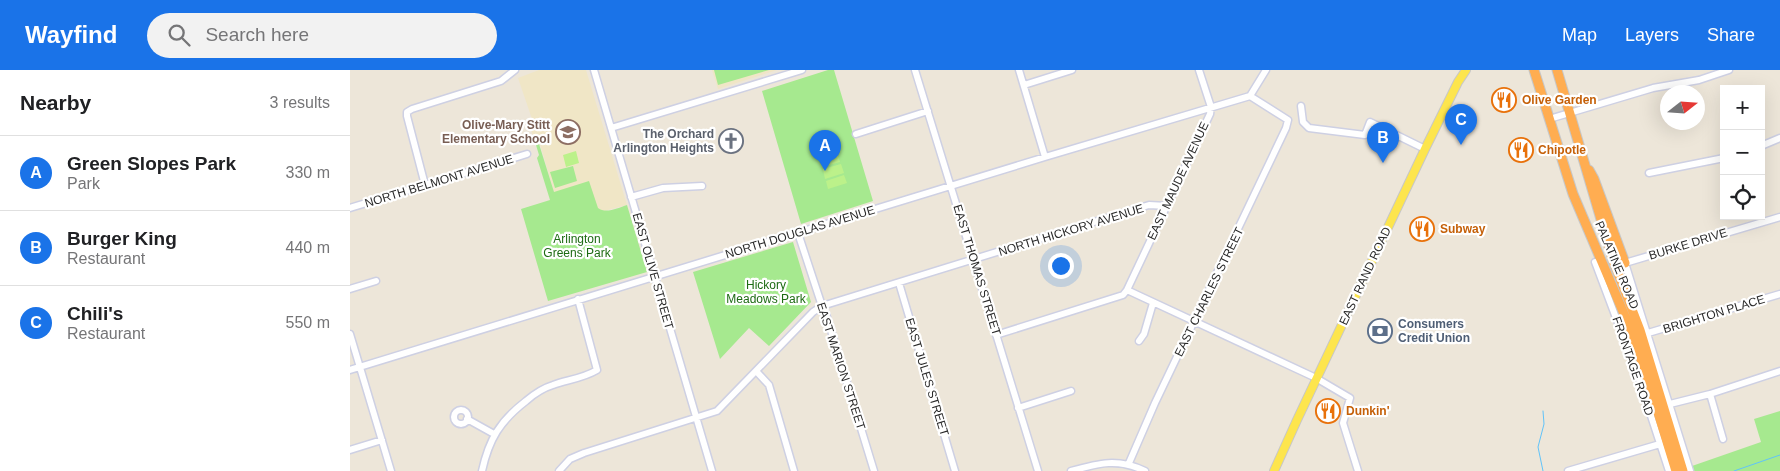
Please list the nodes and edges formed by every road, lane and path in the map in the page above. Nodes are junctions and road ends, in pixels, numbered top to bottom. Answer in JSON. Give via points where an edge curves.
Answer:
{"nodes":[{"id":1,"x":515,"y":70,"type":"edge"},
{"id":2,"x":594,"y":70,"type":"edge"},
{"id":3,"x":802,"y":70,"type":"edge"},
{"id":4,"x":915,"y":70,"type":"edge"},
{"id":5,"x":1019,"y":70,"type":"edge"},
{"id":6,"x":1072,"y":70,"type":"edge"},
{"id":7,"x":1199,"y":70,"type":"edge"},
{"id":8,"x":1266,"y":70,"type":"edge"},
{"id":9,"x":1461,"y":70,"type":"edge"},
{"id":10,"x":1466,"y":70,"type":"edge"},
{"id":11,"x":1534,"y":70,"type":"edge"},
{"id":12,"x":1557,"y":70,"type":"edge"},
{"id":13,"x":1729,"y":70,"type":"edge"},
{"id":14,"x":1458,"y":82,"type":"junction"},
{"id":15,"x":1024,"y":85,"type":"junction"},
{"id":16,"x":1250,"y":96,"type":"junction"},
{"id":17,"x":1301,"y":106,"type":"dead end"},
{"id":18,"x":1211,"y":107,"type":"junction"},
{"id":19,"x":928,"y":111,"type":"junction"},
{"id":20,"x":1569,"y":112,"type":"junction"},
{"id":21,"x":1549,"y":119,"type":"junction"},
{"id":22,"x":611,"y":128,"type":"junction"},
{"id":23,"x":856,"y":134,"type":"dead end"},
{"id":24,"x":1780,"y":138,"type":"edge"},
{"id":25,"x":1765,"y":144,"type":"edge"},
{"id":26,"x":1426,"y":149,"type":"junction"},
{"id":27,"x":527,"y":154,"type":"dead end"},
{"id":28,"x":1045,"y":157,"type":"junction"},
{"id":29,"x":1720,"y":159,"type":"edge"},
{"id":30,"x":1585,"y":162,"type":"junction"},
{"id":31,"x":1649,"y":173,"type":"dead end"},
{"id":32,"x":425,"y":185,"type":"junction"},
{"id":33,"x":702,"y":186,"type":"dead end"},
{"id":34,"x":951,"y":187,"type":"junction"},
{"id":35,"x":1573,"y":194,"type":"junction"},
{"id":36,"x":631,"y":197,"type":"junction"},
{"id":37,"x":1167,"y":206,"type":"junction"},
{"id":38,"x":350,"y":208,"type":"edge"},
{"id":39,"x":1780,"y":217,"type":"edge"},
{"id":40,"x":798,"y":233,"type":"junction"},
{"id":41,"x":973,"y":260,"type":"junction"},
{"id":42,"x":1595,"y":262,"type":"joint"},
{"id":43,"x":1625,"y":263,"type":"junction"},
{"id":44,"x":655,"y":277,"type":"junction"},
{"id":45,"x":376,"y":281,"type":"dead end"},
{"id":46,"x":899,"y":283,"type":"junction"},
{"id":47,"x":350,"y":289,"type":"edge"},
{"id":48,"x":1127,"y":290,"type":"junction"},
{"id":49,"x":1780,"y":294,"type":"edge"},
{"id":50,"x":578,"y":299,"type":"junction"},
{"id":51,"x":1153,"y":302,"type":"junction"},
{"id":52,"x":822,"y":306,"type":"junction"},
{"id":53,"x":1194,"y":322,"type":"junction"},
{"id":54,"x":350,"y":334,"type":"edge"},
{"id":55,"x":1648,"y":334,"type":"junction"},
{"id":56,"x":996,"y":335,"type":"junction"},
{"id":57,"x":1139,"y":341,"type":"dead end"},
{"id":58,"x":360,"y":367,"type":"junction"},
{"id":59,"x":350,"y":370,"type":"edge"},
{"id":60,"x":756,"y":371,"type":"junction"},
{"id":61,"x":1780,"y":371,"type":"edge"},
{"id":62,"x":1316,"y":378,"type":"junction"},
{"id":63,"x":1071,"y":391,"type":"dead end"},
{"id":64,"x":1710,"y":394,"type":"junction"},
{"id":65,"x":1670,"y":404,"type":"junction"},
{"id":66,"x":1018,"y":408,"type":"junction"},
{"id":67,"x":697,"y":418,"type":"junction"},
{"id":68,"x":467,"y":419,"type":"dead end"},
{"id":69,"x":494,"y":434,"type":"junction"},
{"id":70,"x":1723,"y":439,"type":"dead end"},
{"id":71,"x":382,"y":440,"type":"junction"},
{"id":72,"x":1660,"y":444,"type":"junction"},
{"id":73,"x":350,"y":450,"type":"edge"},
{"id":74,"x":1129,"y":464,"type":"junction"},
{"id":75,"x":391,"y":471,"type":"edge"},
{"id":76,"x":482,"y":471,"type":"edge"},
{"id":77,"x":559,"y":471,"type":"edge"},
{"id":78,"x":712,"y":471,"type":"edge"},
{"id":79,"x":794,"y":471,"type":"edge"},
{"id":80,"x":874,"y":471,"type":"edge"},
{"id":81,"x":955,"y":471,"type":"edge"},
{"id":82,"x":1038,"y":471,"type":"edge"},
{"id":83,"x":1071,"y":471,"type":"edge"},
{"id":84,"x":1145,"y":471,"type":"edge"},
{"id":85,"x":1274,"y":471,"type":"edge"},
{"id":86,"x":1358,"y":471,"type":"edge"},
{"id":87,"x":1568,"y":471,"type":"edge"},
{"id":88,"x":1668,"y":471,"type":"edge"},
{"id":89,"x":1676,"y":471,"type":"edge"},
{"id":90,"x":1683,"y":471,"type":"edge"},
{"id":91,"x":1690,"y":471,"type":"edge"}],
"edges":[{"from":1,"to":32,"type":"street","via":[[501,81],[407,112]]},
{"from":2,"to":22,"type":"street","name":"EAST OLIVE STREET"},
{"from":3,"to":22,"type":"street"},
{"from":4,"to":19,"type":"street","name":"EAST THOMAS STREET"},
{"from":5,"to":15,"type":"street"},
{"from":6,"to":15,"type":"street"},
{"from":7,"to":18,"type":"street","name":"EAST MAUDE AVENUE"},
{"from":8,"to":16,"type":"street"},
{"from":9,"to":14,"type":"main road","name":"EAST RAND ROAD"},
{"from":10,"to":14,"type":"main road","name":"EAST RAND ROAD"},
{"from":11,"to":21,"type":"highway","name":"PALATINE ROAD"},
{"from":12,"to":20,"type":"highway","name":"PALATINE ROAD"},
{"from":13,"to":20,"type":"street"},
{"from":14,"to":26,"type":"main road","name":"EAST RAND ROAD"},
{"from":15,"to":28,"type":"street"},
{"from":16,"to":18,"type":"street","name":"NORTH DOUGLAS AVENUE"},
{"from":16,"to":53,"type":"street","name":"EAST CHARLES STREET","via":[[1288,120]]},
{"from":17,"to":26,"type":"street","via":[[1303,122],[1309,128],[1365,135],[1370,122]]},
{"from":18,"to":28,"type":"street","name":"NORTH DOUGLAS AVENUE"},
{"from":18,"to":37,"type":"street","name":"EAST MAUDE AVENUE"},
{"from":19,"to":23,"type":"street"},
{"from":19,"to":34,"type":"street","name":"EAST THOMAS STREET"},
{"from":20,"to":21,"type":"street"},
{"from":20,"to":30,"type":"highway","name":"PALATINE ROAD"},
{"from":21,"to":35,"type":"highway","name":"PALATINE ROAD"},
{"from":22,"to":36,"type":"street","name":"EAST OLIVE STREET"},
{"from":24,"to":25,"type":"street"},
{"from":26,"to":62,"type":"main road","name":"EAST RAND ROAD"},
{"from":27,"to":32,"type":"street","name":"NORTH BELMONT AVENUE"},
{"from":28,"to":34,"type":"street","name":"NORTH DOUGLAS AVENUE"},
{"from":29,"to":31,"type":"street"},
{"from":30,"to":43,"type":"highway"},
{"from":30,"to":90,"type":"highway","name":"PALATINE ROAD","via":[[1613,260],[1640,330]]},
{"from":32,"to":38,"type":"street","name":"NORTH BELMONT AVENUE"},
{"from":33,"to":36,"type":"street","via":[[663,188]]},
{"from":34,"to":40,"type":"street","name":"NORTH DOUGLAS AVENUE"},
{"from":34,"to":41,"type":"street","name":"EAST THOMAS STREET"},
{"from":35,"to":42,"type":"highway"},
{"from":35,"to":89,"type":"highway","name":"PALATINE ROAD","via":[[1630,328]]},
{"from":36,"to":44,"type":"street","name":"EAST OLIVE STREET"},
{"from":37,"to":41,"type":"street","name":"NORTH HICKORY AVENUE","via":[[1149,205]]},
{"from":37,"to":48,"type":"street","name":"EAST MAUDE AVENUE"},
{"from":39,"to":43,"type":"street","name":"BURKE DRIVE"},
{"from":40,"to":44,"type":"street","name":"NORTH DOUGLAS AVENUE"},
{"from":40,"to":52,"type":"street","name":"EAST MARION STREET"},
{"from":41,"to":46,"type":"street","name":"NORTH HICKORY AVENUE"},
{"from":41,"to":56,"type":"street","name":"EAST THOMAS STREET"},
{"from":42,"to":72,"type":"street","name":"FRONTAGE ROAD"},
{"from":43,"to":55,"type":"street","name":"FRONTAGE ROAD"},
{"from":44,"to":50,"type":"street","name":"NORTH DOUGLAS AVENUE"},
{"from":44,"to":67,"type":"street","name":"EAST OLIVE STREET"},
{"from":45,"to":47,"type":"street"},
{"from":46,"to":52,"type":"street","name":"NORTH HICKORY AVENUE"},
{"from":46,"to":81,"type":"street","name":"EAST JULES STREET"},
{"from":48,"to":51,"type":"street"},
{"from":48,"to":56,"type":"street","via":[[1123,295]]},
{"from":49,"to":55,"type":"street","name":"BRIGHTON PLACE"},
{"from":50,"to":58,"type":"street","name":"NORTH DOUGLAS AVENUE"},
{"from":50,"to":69,"type":"street","via":[[597,370],[538,392],[507,417]]},
{"from":51,"to":53,"type":"street"},
{"from":51,"to":57,"type":"street"},
{"from":52,"to":60,"type":"street","name":"NORTH HICKORY AVENUE"},
{"from":52,"to":80,"type":"street","name":"EAST MARION STREET"},
{"from":53,"to":62,"type":"street"},
{"from":53,"to":74,"type":"street","name":"EAST CHARLES STREET"},
{"from":54,"to":58,"type":"street"},
{"from":55,"to":65,"type":"street","name":"FRONTAGE ROAD"},
{"from":56,"to":66,"type":"street","name":"EAST THOMAS STREET"},
{"from":58,"to":59,"type":"street","name":"NORTH DOUGLAS AVENUE"},
{"from":58,"to":71,"type":"street"},
{"from":60,"to":67,"type":"street","name":"NORTH HICKORY AVENUE","via":[[716,411]]},
{"from":60,"to":79,"type":"street","via":[[769,385]]},
{"from":61,"to":64,"type":"street"},
{"from":62,"to":85,"type":"main road","name":"EAST RAND ROAD"},
{"from":62,"to":86,"type":"street","via":[[1350,398],[1343,422]]},
{"from":63,"to":66,"type":"street"},
{"from":64,"to":65,"type":"street"},
{"from":64,"to":70,"type":"street"},
{"from":65,"to":91,"type":"street","name":"FRONTAGE ROAD"},
{"from":66,"to":82,"type":"street","name":"EAST THOMAS STREET"},
{"from":67,"to":77,"type":"street","name":"NORTH HICKORY AVENUE","via":[[584,453]]},
{"from":67,"to":78,"type":"street","name":"EAST OLIVE STREET"},
{"from":68,"to":69,"type":"street"},
{"from":69,"to":76,"type":"street"},
{"from":71,"to":73,"type":"street"},
{"from":71,"to":75,"type":"street"},
{"from":72,"to":87,"type":"street"},
{"from":72,"to":88,"type":"street","name":"FRONTAGE ROAD"},
{"from":74,"to":83,"type":"street","via":[[1100,464]]},
{"from":74,"to":84,"type":"street"}]}
